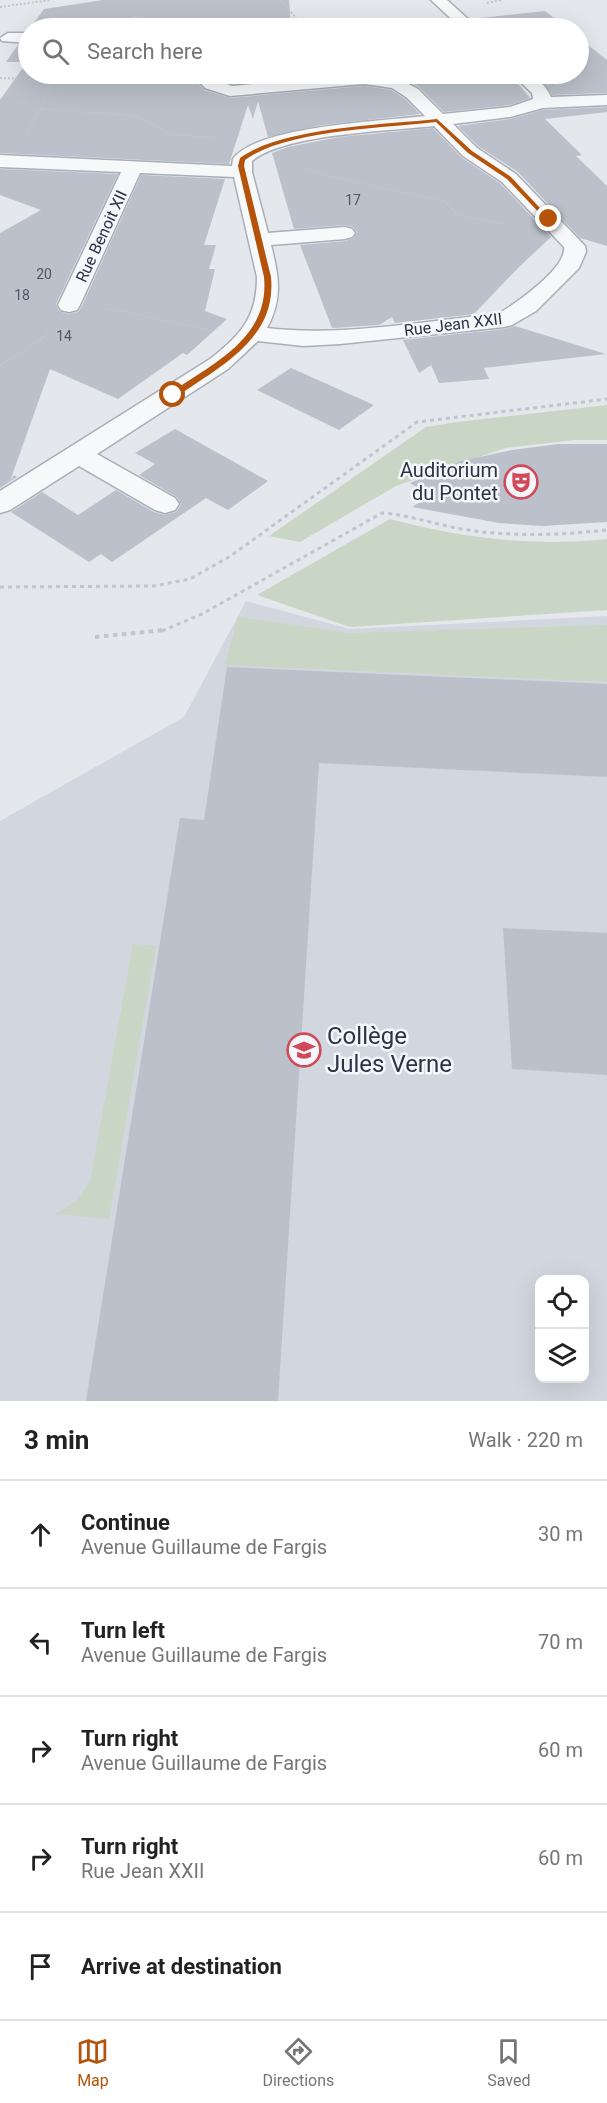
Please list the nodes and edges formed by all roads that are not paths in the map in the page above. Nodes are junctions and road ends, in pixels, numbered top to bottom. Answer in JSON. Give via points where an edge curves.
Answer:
{"nodes":[{"id":1,"x":438,"y":0,"type":"edge"},
{"id":2,"x":459,"y":18,"type":"edge"},
{"id":3,"x":8,"y":38,"type":"dead end"},
{"id":4,"x":18,"y":38,"type":"edge"},
{"id":5,"x":211,"y":84,"type":"edge"},
{"id":6,"x":312,"y":84,"type":"edge"},
{"id":7,"x":398,"y":84,"type":"edge"},
{"id":8,"x":532,"y":84,"type":"edge"},
{"id":9,"x":607,"y":100,"type":"edge"},
{"id":10,"x":540,"y":103,"type":"junction"},
{"id":11,"x":437,"y":120,"type":"junction"},
{"id":12,"x":0,"y":161,"type":"edge"},
{"id":13,"x":133,"y":168,"type":"junction"},
{"id":14,"x":242,"y":172,"type":"junction"},
{"id":15,"x":345,"y":233,"type":"dead end"},
{"id":16,"x":259,"y":240,"type":"junction"},
{"id":17,"x":79,"y":306,"type":"road end"},
{"id":18,"x":253,"y":333,"type":"junction"},
{"id":19,"x":80,"y":455,"type":"junction"},
{"id":20,"x":6,"y":493,"type":"edge"},
{"id":21,"x":165,"y":504,"type":"dead end"}],
"edges":[{"from":1,"to":2,"type":"street"},
{"from":3,"to":4,"type":"street"},
{"from":5,"to":6,"type":"street","name":"Rue Jean XXII","via":[[230,92]]},
{"from":7,"to":11,"type":"street","name":"Rue Jean XXII"},
{"from":8,"to":10,"type":"street","via":[[540,91]]},
{"from":9,"to":10,"type":"street"},
{"from":10,"to":11,"type":"street","via":[[510,112]]},
{"from":11,"to":14,"type":"street","via":[[277,141],[247,154],[242,159]]},
{"from":11,"to":18,"type":"street","name":"Rue Jean XXII","via":[[470,152],[509,178],[561,231],[573,246],[571,263],[528,306],[497,321],[303,339]]},
{"from":12,"to":13,"type":"street","name":"Rue Benoit XII"},
{"from":13,"to":14,"type":"street","name":"Rue Benoit XII"},
{"from":13,"to":17,"type":"street","name":"Rue Benoit XII"},
{"from":14,"to":16,"type":"street"},
{"from":15,"to":16,"type":"street"},
{"from":16,"to":18,"type":"street","via":[[269,291],[265,313]]},
{"from":18,"to":19,"type":"street","via":[[219,364]]},
{"from":19,"to":20,"type":"street"},
{"from":19,"to":21,"type":"street"}]}
